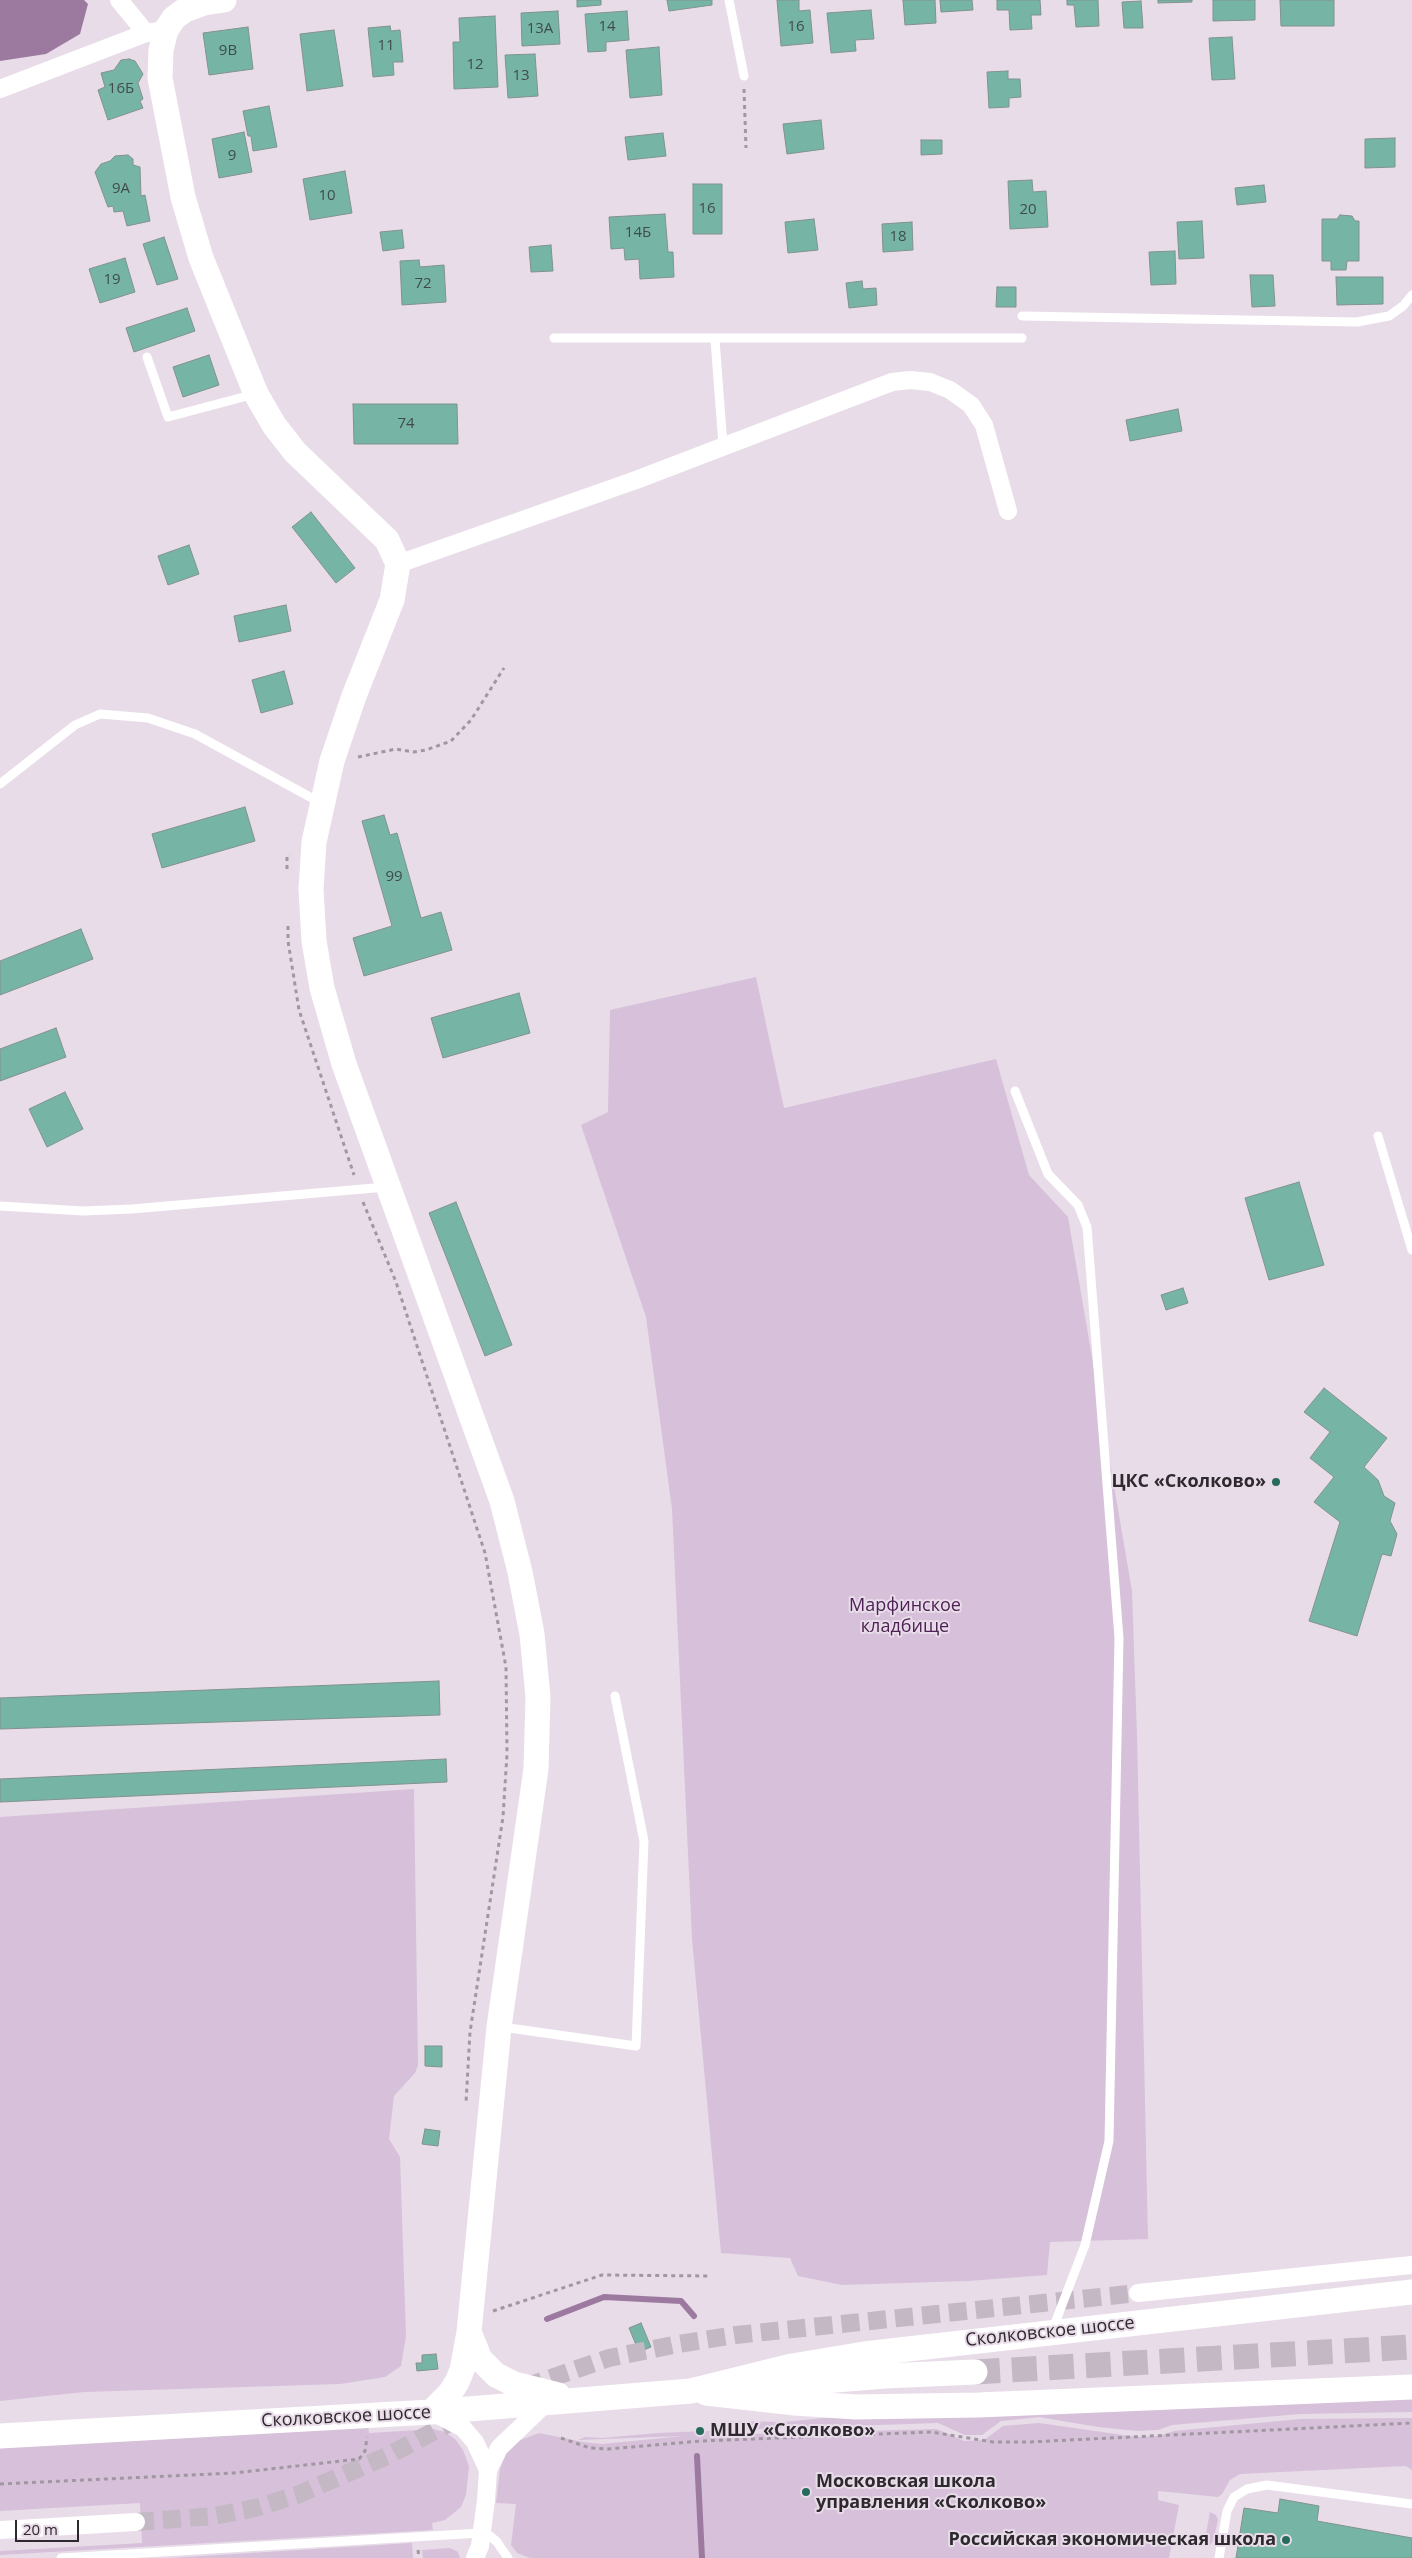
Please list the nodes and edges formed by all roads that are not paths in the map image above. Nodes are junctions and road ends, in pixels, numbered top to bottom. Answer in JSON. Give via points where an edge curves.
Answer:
{"nodes":[{"id":1,"x":119,"y":0,"type":"edge"},
{"id":2,"x":224,"y":0,"type":"edge"},
{"id":3,"x":729,"y":0,"type":"edge"},
{"id":4,"x":156,"y":32,"type":"junction"},
{"id":5,"x":744,"y":76,"type":"road end"},
{"id":6,"x":0,"y":89,"type":"edge"},
{"id":7,"x":1412,"y":295,"type":"edge"},
{"id":8,"x":1022,"y":316,"type":"dead end"},
{"id":9,"x":554,"y":338,"type":"dead end"},
{"id":10,"x":1022,"y":338,"type":"dead end"},
{"id":11,"x":715,"y":340,"type":"junction"},
{"id":12,"x":147,"y":357,"type":"dead end"},
{"id":13,"x":256,"y":394,"type":"junction"},
{"id":14,"x":723,"y":445,"type":"junction"},
{"id":15,"x":1008,"y":511,"type":"dead end"},
{"id":16,"x":398,"y":564,"type":"junction"},
{"id":17,"x":0,"y":784,"type":"edge"},
{"id":18,"x":321,"y":803,"type":"junction"},
{"id":19,"x":1015,"y":1091,"type":"dead end"},
{"id":20,"x":1378,"y":1136,"type":"dead end"},
{"id":21,"x":389,"y":1186,"type":"junction"},
{"id":22,"x":0,"y":1206,"type":"edge"},
{"id":23,"x":1412,"y":1250,"type":"edge"},
{"id":24,"x":615,"y":1696,"type":"dead end"},
{"id":25,"x":499,"y":2027,"type":"junction"},
{"id":26,"x":1412,"y":2265,"type":"edge"},
{"id":27,"x":1412,"y":2292,"type":"edge"},
{"id":28,"x":1138,"y":2293,"type":"tunnel mouth"},
{"id":29,"x":1052,"y":2331,"type":"junction"},
{"id":30,"x":469,"y":2332,"type":"junction"},
{"id":31,"x":975,"y":2372,"type":"tunnel mouth"},
{"id":32,"x":1412,"y":2387,"type":"edge"},
{"id":33,"x":691,"y":2391,"type":"junction"},
{"id":34,"x":580,"y":2400,"type":"junction"},
{"id":35,"x":546,"y":2403,"type":"junction"},
{"id":36,"x":431,"y":2412,"type":"junction"},
{"id":37,"x":0,"y":2436,"type":"edge"},
{"id":38,"x":488,"y":2470,"type":"junction"},
{"id":39,"x":1412,"y":2504,"type":"edge"},
{"id":40,"x":136,"y":2522,"type":"tunnel mouth"},
{"id":41,"x":0,"y":2530,"type":"edge"},
{"id":42,"x":481,"y":2549,"type":"edge"},
{"id":43,"x":61,"y":2558,"type":"edge"},
{"id":44,"x":508,"y":2558,"type":"edge"},
{"id":45,"x":1219,"y":2558,"type":"edge"}],
"edges":[{"from":1,"to":4,"type":"street"},
{"from":2,"to":4,"type":"street","via":[[185,10]]},
{"from":3,"to":5,"type":"lane"},
{"from":4,"to":6,"type":"street"},
{"from":4,"to":13,"type":"street","via":[[161,50],[160,78],[183,197],[201,258]]},
{"from":7,"to":8,"type":"lane","via":[[1389,316],[1357,322]]},
{"from":9,"to":11,"type":"lane"},
{"from":10,"to":11,"type":"lane"},
{"from":11,"to":14,"type":"lane"},
{"from":12,"to":13,"type":"lane","via":[[168,416]]},
{"from":13,"to":16,"type":"street","via":[[295,452],[386,540]]},
{"from":14,"to":15,"type":"street","via":[[892,382],[930,382],[950,390],[971,405],[984,425]]},
{"from":14,"to":16,"type":"street","via":[[636,480]]},
{"from":16,"to":18,"type":"street","via":[[392,600],[354,696]]},
{"from":17,"to":18,"type":"lane","via":[[75,725],[100,714],[148,718],[195,734]]},
{"from":18,"to":21,"type":"street","via":[[311,889],[314,941],[322,988],[344,1064]]},
{"from":19,"to":29,"type":"lane","via":[[1048,1174],[1078,1205],[1087,1227],[1119,1629],[1109,2141],[1085,2245]]},
{"from":20,"to":23,"type":"lane"},
{"from":21,"to":22,"type":"lane","via":[[132,1210]]},
{"from":21,"to":25,"type":"street","via":[[502,1501],[532,1634],[538,1697],[536,1769]]},
{"from":24,"to":25,"type":"lane","via":[[644,1841],[636,2046]]},
{"from":25,"to":30,"type":"street"},
{"from":26,"to":28,"type":"street"},
{"from":27,"to":29,"type":"street","name":"Сколковское шоссе"},
{"from":29,"to":33,"type":"street","name":"Сколковское шоссе","via":[[864,2354],[792,2366]]},
{"from":30,"to":34,"type":"street","via":[[480,2359],[496,2375],[514,2384]]},
{"from":30,"to":36,"type":"street","via":[[457,2382]]},
{"from":31,"to":33,"type":"street"},
{"from":32,"to":33,"type":"street","name":"Сколковское шоссе","via":[[978,2405],[856,2406],[795,2403]]},
{"from":33,"to":34,"type":"street","name":"Сколковское шоссе"},
{"from":34,"to":35,"type":"street","name":"Сколковское шоссе"},
{"from":35,"to":36,"type":"street","name":"Сколковское шоссе"},
{"from":35,"to":38,"type":"street","via":[[499,2448]]},
{"from":36,"to":37,"type":"street","name":"Сколковское шоссе"},
{"from":36,"to":38,"type":"street","via":[[463,2428],[475,2442]]},
{"from":38,"to":42,"type":"street"},
{"from":39,"to":45,"type":"lane","via":[[1267,2485],[1247,2489],[1234,2497],[1227,2510]]},
{"from":40,"to":41,"type":"street"},
{"from":42,"to":43,"type":"lane"},
{"from":42,"to":44,"type":"lane","via":[[490,2536]]}]}
